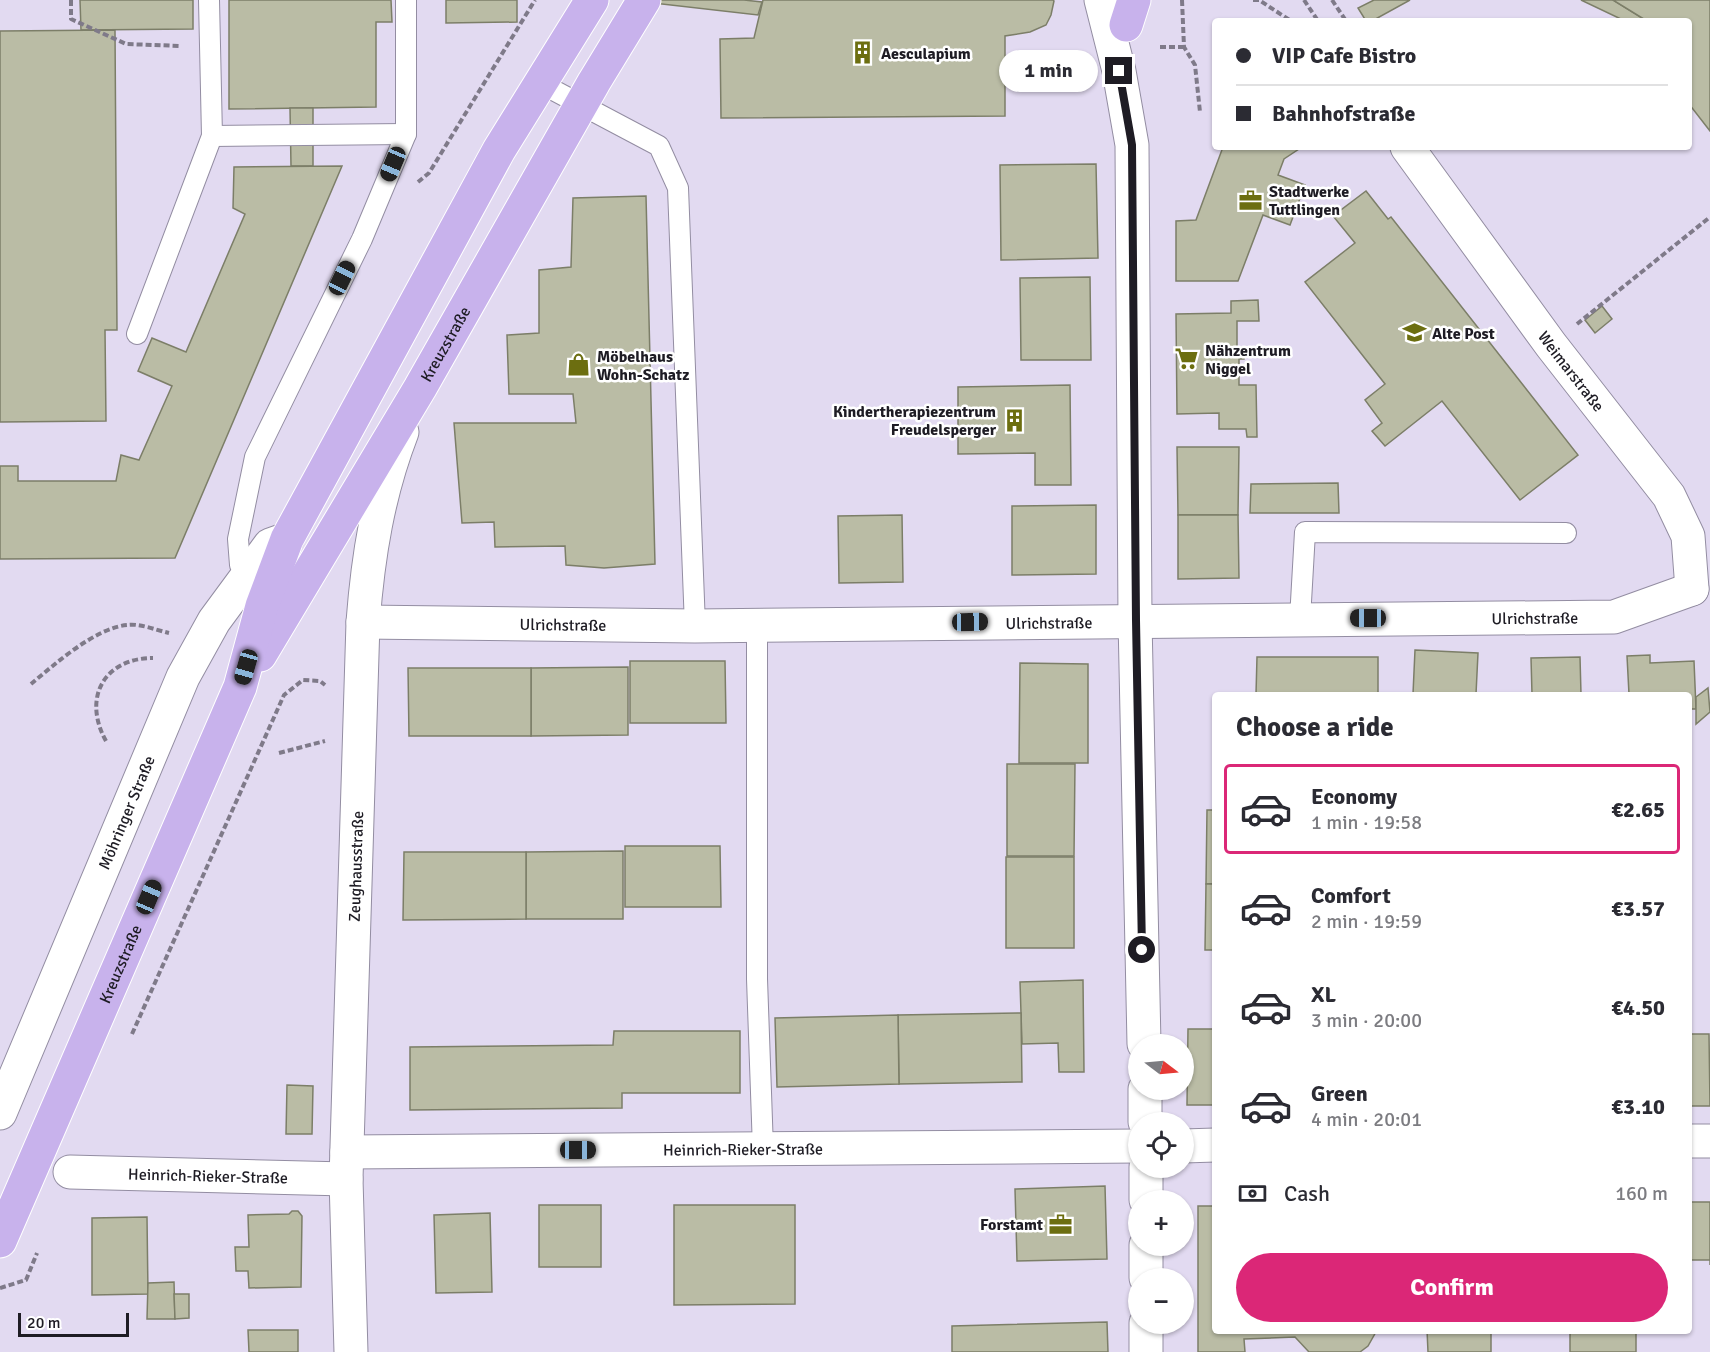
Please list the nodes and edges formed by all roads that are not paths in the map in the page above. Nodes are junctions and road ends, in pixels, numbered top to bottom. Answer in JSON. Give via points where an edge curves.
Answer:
{"nodes":[{"id":1,"x":209,"y":0,"type":"edge"},
{"id":2,"x":405,"y":0,"type":"edge"},
{"id":3,"x":592,"y":0,"type":"edge"},
{"id":4,"x":644,"y":0,"type":"edge"},
{"id":5,"x":1101,"y":0,"type":"edge"},
{"id":6,"x":1127,"y":8,"type":"edge"},
{"id":7,"x":1119,"y":71,"type":"junction"},
{"id":8,"x":540,"y":82,"type":"junction"},
{"id":9,"x":581,"y":105,"type":"junction"},
{"id":10,"x":406,"y":134,"type":"junction"},
{"id":11,"x":212,"y":136,"type":"junction"},
{"id":12,"x":1409,"y":150,"type":"edge"},
{"id":13,"x":136,"y":334,"type":"dead end"},
{"id":14,"x":420,"y":388,"type":"junction"},
{"id":15,"x":1566,"y":533,"type":"dead end"},
{"id":16,"x":288,"y":539,"type":"junction"},
{"id":17,"x":249,"y":576,"type":"junction"},
{"id":18,"x":1701,"y":594,"type":"edge"},
{"id":19,"x":262,"y":606,"type":"junction"},
{"id":20,"x":1300,"y":619,"type":"junction"},
{"id":21,"x":1136,"y":620,"type":"junction"},
{"id":22,"x":363,"y":622,"type":"junction"},
{"id":23,"x":758,"y":625,"type":"junction"},
{"id":24,"x":694,"y":626,"type":"junction"},
{"id":25,"x":240,"y":687,"type":"junction"},
{"id":26,"x":1144,"y":1034,"type":"edge"},
{"id":27,"x":0,"y":1113,"type":"edge"},
{"id":28,"x":1692,"y":1141,"type":"edge"},
{"id":29,"x":1710,"y":1141,"type":"edge"},
{"id":30,"x":1212,"y":1145,"type":"edge"},
{"id":31,"x":1128,"y":1146,"type":"edge"},
{"id":32,"x":1194,"y":1146,"type":"edge"},
{"id":33,"x":763,"y":1149,"type":"junction"},
{"id":34,"x":347,"y":1166,"type":"junction"},
{"id":35,"x":70,"y":1172,"type":"dead end"},
{"id":36,"x":0,"y":1241,"type":"edge"},
{"id":37,"x":1146,"y":1334,"type":"edge"},
{"id":38,"x":351,"y":1352,"type":"edge"},
{"id":39,"x":1146,"y":1352,"type":"edge"}],
"edges":[{"from":1,"to":11,"type":"lane"},
{"from":2,"to":10,"type":"lane"},
{"from":3,"to":8,"type":"main road","name":"Kreuzstraße"},
{"from":4,"to":9,"type":"main road","name":"Kreuzstraße"},
{"from":5,"to":7,"type":"street"},
{"from":6,"to":7,"type":"street"},
{"from":7,"to":21,"type":"street","via":[[1132,145]]},
{"from":8,"to":9,"type":"lane"},
{"from":8,"to":16,"type":"main road","name":"Kreuzstraße","via":[[488,170]]},
{"from":9,"to":14,"type":"main road","name":"Kreuzstraße"},
{"from":9,"to":24,"type":"lane","via":[[658,146],[678,188]]},
{"from":10,"to":11,"type":"lane"},
{"from":10,"to":17,"type":"lane","via":[[362,238],[255,457],[238,539],[240,565]]},
{"from":11,"to":13,"type":"lane"},
{"from":12,"to":18,"type":"street","name":"Weimarstraße","via":[[1551,345],[1669,496],[1688,536]]},
{"from":14,"to":22,"type":"street","name":"Zeughausstraße","via":[[381,495],[368,558]]},
{"from":14,"to":25,"type":"main road","name":"Kreuzstraße"},
{"from":15,"to":20,"type":"lane","via":[[1305,532]]},
{"from":16,"to":17,"type":"street","name":"Möhringer Straße","via":[[270,545]]},
{"from":16,"to":19,"type":"main road","name":"Kreuzstraße"},
{"from":17,"to":19,"type":"lane"},
{"from":17,"to":27,"type":"street","name":"Möhringer Straße","via":[[214,621],[183,677]]},
{"from":18,"to":20,"type":"street","name":"Ulrichstraße","via":[[1614,617]]},
{"from":19,"to":25,"type":"main road","name":"Kreuzstraße"},
{"from":20,"to":21,"type":"street","name":"Ulrichstraße"},
{"from":21,"to":23,"type":"street","name":"Ulrichstraße"},
{"from":21,"to":26,"type":"street"},
{"from":22,"to":24,"type":"street","name":"Ulrichstraße"},
{"from":22,"to":34,"type":"street","name":"Zeughausstraße"},
{"from":23,"to":24,"type":"street","name":"Ulrichstraße"},
{"from":23,"to":33,"type":"lane","via":[[757,979]]},
{"from":25,"to":36,"type":"main road","name":"Kreuzstraße"},
{"from":28,"to":29,"type":"street"},
{"from":30,"to":32,"type":"street"},
{"from":31,"to":33,"type":"street","name":"Heinrich-Rieker-Straße"},
{"from":33,"to":34,"type":"street","name":"Heinrich-Rieker-Straße"},
{"from":34,"to":35,"type":"street","name":"Heinrich-Rieker-Straße"},
{"from":34,"to":38,"type":"street","name":"Zeughausstraße"},
{"from":37,"to":39,"type":"street"}]}
